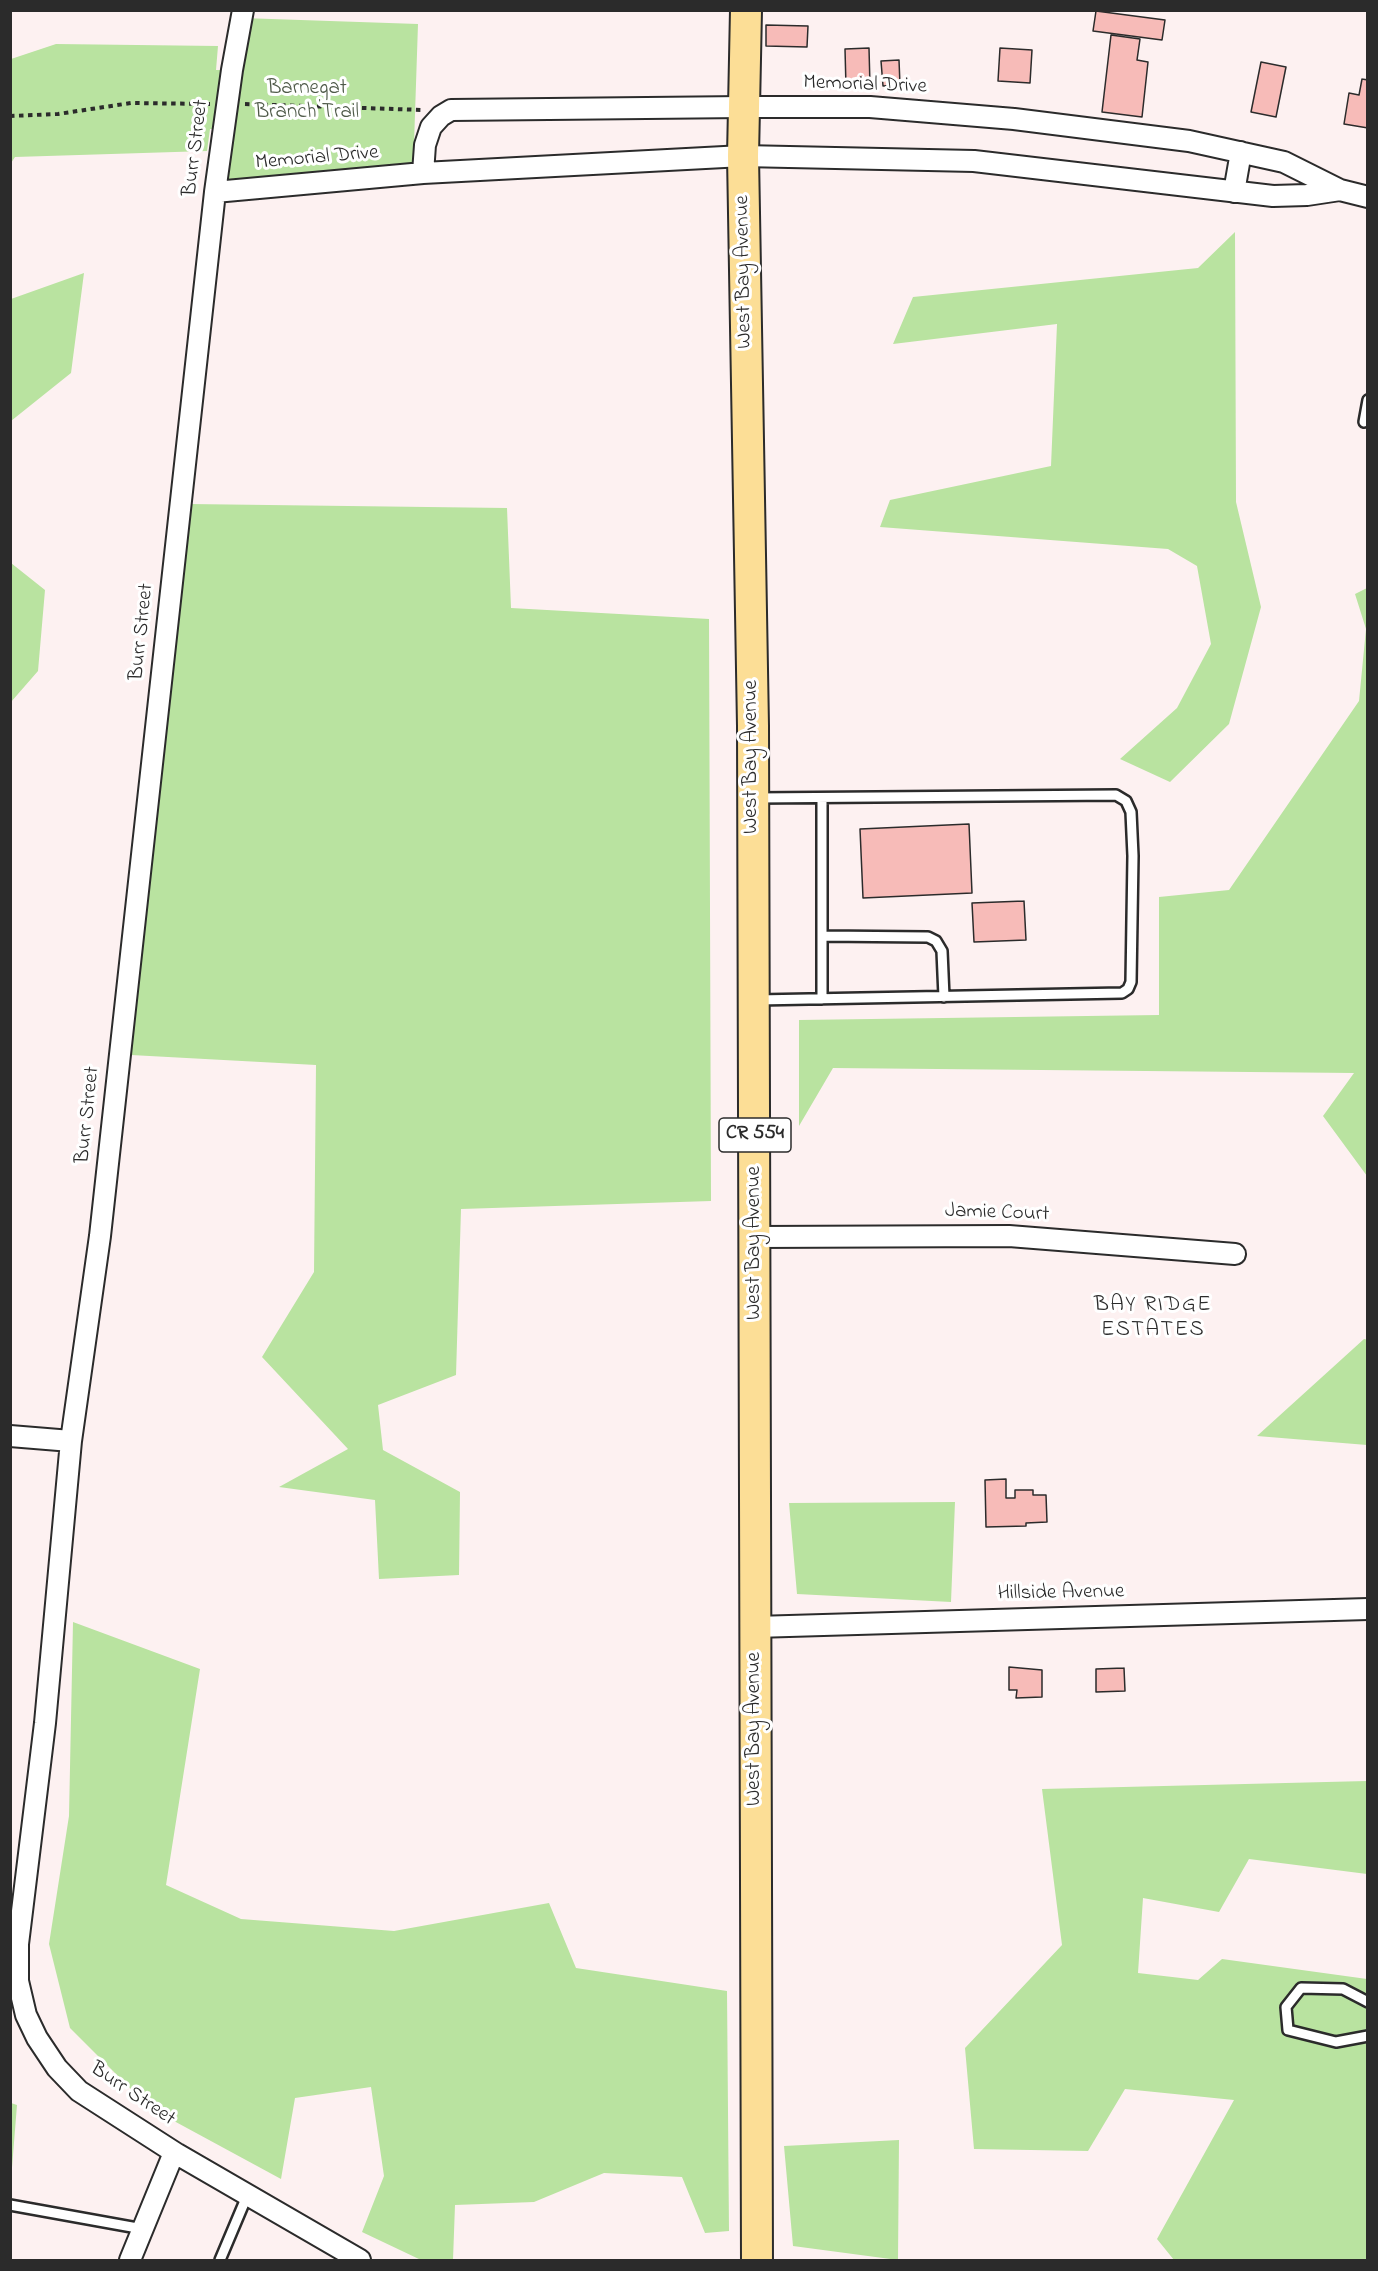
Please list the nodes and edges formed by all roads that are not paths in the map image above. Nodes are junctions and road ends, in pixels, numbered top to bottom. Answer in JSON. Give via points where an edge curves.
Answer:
{"nodes":[{"id":1,"x":243,"y":10,"type":"edge"},
{"id":2,"x":746,"y":10,"type":"edge"},
{"id":3,"x":744,"y":107,"type":"junction"},
{"id":4,"x":1241,"y":152,"type":"junction"},
{"id":5,"x":743,"y":156,"type":"junction"},
{"id":6,"x":423,"y":173,"type":"junction"},
{"id":7,"x":1340,"y":190,"type":"junction"},
{"id":8,"x":215,"y":192,"type":"junction"},
{"id":9,"x":1234,"y":192,"type":"junction"},
{"id":10,"x":1368,"y":197,"type":"edge"},
{"id":11,"x":1368,"y":400,"type":"edge"},
{"id":12,"x":1364,"y":422,"type":"dead end"},
{"id":13,"x":754,"y":798,"type":"junction"},
{"id":14,"x":822,"y":798,"type":"junction"},
{"id":15,"x":822,"y":936,"type":"junction"},
{"id":16,"x":944,"y":997,"type":"junction"},
{"id":17,"x":822,"y":999,"type":"junction"},
{"id":18,"x":755,"y":1000,"type":"junction"},
{"id":19,"x":756,"y":1237,"type":"junction"},
{"id":20,"x":1235,"y":1254,"type":"dead end"},
{"id":21,"x":10,"y":1436,"type":"edge"},
{"id":22,"x":71,"y":1441,"type":"junction"},
{"id":23,"x":1368,"y":1609,"type":"edge"},
{"id":24,"x":755,"y":1627,"type":"junction"},
{"id":25,"x":14,"y":1943,"type":"edge"},
{"id":26,"x":1368,"y":2002,"type":"edge"},
{"id":27,"x":1368,"y":2036,"type":"edge"},
{"id":28,"x":177,"y":2154,"type":"junction"},
{"id":29,"x":247,"y":2196,"type":"junction"},
{"id":30,"x":10,"y":2205,"type":"edge"},
{"id":31,"x":143,"y":2229,"type":"junction"},
{"id":32,"x":130,"y":2260,"type":"edge"},
{"id":33,"x":220,"y":2260,"type":"edge"},
{"id":34,"x":360,"y":2260,"type":"edge"},
{"id":35,"x":757,"y":2260,"type":"edge"}],
"edges":[{"from":1,"to":8,"type":"street","name":"Burr Street"},
{"from":2,"to":3,"type":"main road","name":"West Bay Avenue","number":"CR 554"},
{"from":3,"to":4,"type":"street","name":"Memorial Drive","via":[[870,107],[1014,119],[1189,141]]},
{"from":3,"to":5,"type":"main road","name":"West Bay Avenue","number":"CR 554"},
{"from":3,"to":6,"type":"street","name":"Memorial Drive","via":[[451,111],[431,127],[424,145]]},
{"from":4,"to":7,"type":"street","name":"Memorial Drive","via":[[1284,162]]},
{"from":4,"to":9,"type":"street"},
{"from":5,"to":6,"type":"street","name":"Memorial Drive"},
{"from":5,"to":9,"type":"street","name":"Memorial Drive","via":[[974,161]]},
{"from":5,"to":13,"type":"main road","name":"West Bay Avenue","number":"CR 554"},
{"from":6,"to":8,"type":"street","name":"Memorial Drive"},
{"from":7,"to":9,"type":"street","name":"Memorial Drive","via":[[1273,196]]},
{"from":7,"to":10,"type":"street","name":"Memorial Drive"},
{"from":8,"to":22,"type":"street","name":"Burr Street","via":[[100,1236]]},
{"from":11,"to":12,"type":"lane"},
{"from":13,"to":14,"type":"lane"},
{"from":13,"to":18,"type":"main road","name":"West Bay Avenue","number":"CR 554"},
{"from":14,"to":15,"type":"lane"},
{"from":14,"to":16,"type":"lane","via":[[1116,795],[1129,806],[1133,856],[1128,989],[1115,995]]},
{"from":15,"to":16,"type":"lane","via":[[928,937],[936,941],[942,951]]},
{"from":15,"to":17,"type":"lane"},
{"from":16,"to":17,"type":"lane"},
{"from":17,"to":18,"type":"lane"},
{"from":18,"to":19,"type":"main road","name":"West Bay Avenue","number":"CR 554"},
{"from":19,"to":20,"type":"street","name":"Jamie Court","via":[[1010,1236]]},
{"from":19,"to":24,"type":"main road","name":"West Bay Avenue","number":"CR 554"},
{"from":21,"to":22,"type":"street"},
{"from":22,"to":25,"type":"street","name":"Burr Street","via":[[45,1723]]},
{"from":23,"to":24,"type":"street","name":"Hillside Avenue"},
{"from":24,"to":35,"type":"main road","name":"West Bay Avenue","number":"CR 554"},
{"from":25,"to":28,"type":"street","name":"Burr Street","via":[[26,2015],[57,2068],[79,2091]]},
{"from":26,"to":27,"type":"lane","via":[[1343,1989],[1301,1988],[1286,2007],[1288,2030],[1336,2042]]},
{"from":28,"to":29,"type":"street","name":"Burr Street"},
{"from":28,"to":31,"type":"street","name":"Burr Street"},
{"from":29,"to":33,"type":"lane"},
{"from":29,"to":34,"type":"street","name":"Burr Street"},
{"from":30,"to":31,"type":"lane"},
{"from":31,"to":32,"type":"street","name":"Burr Street"}]}
